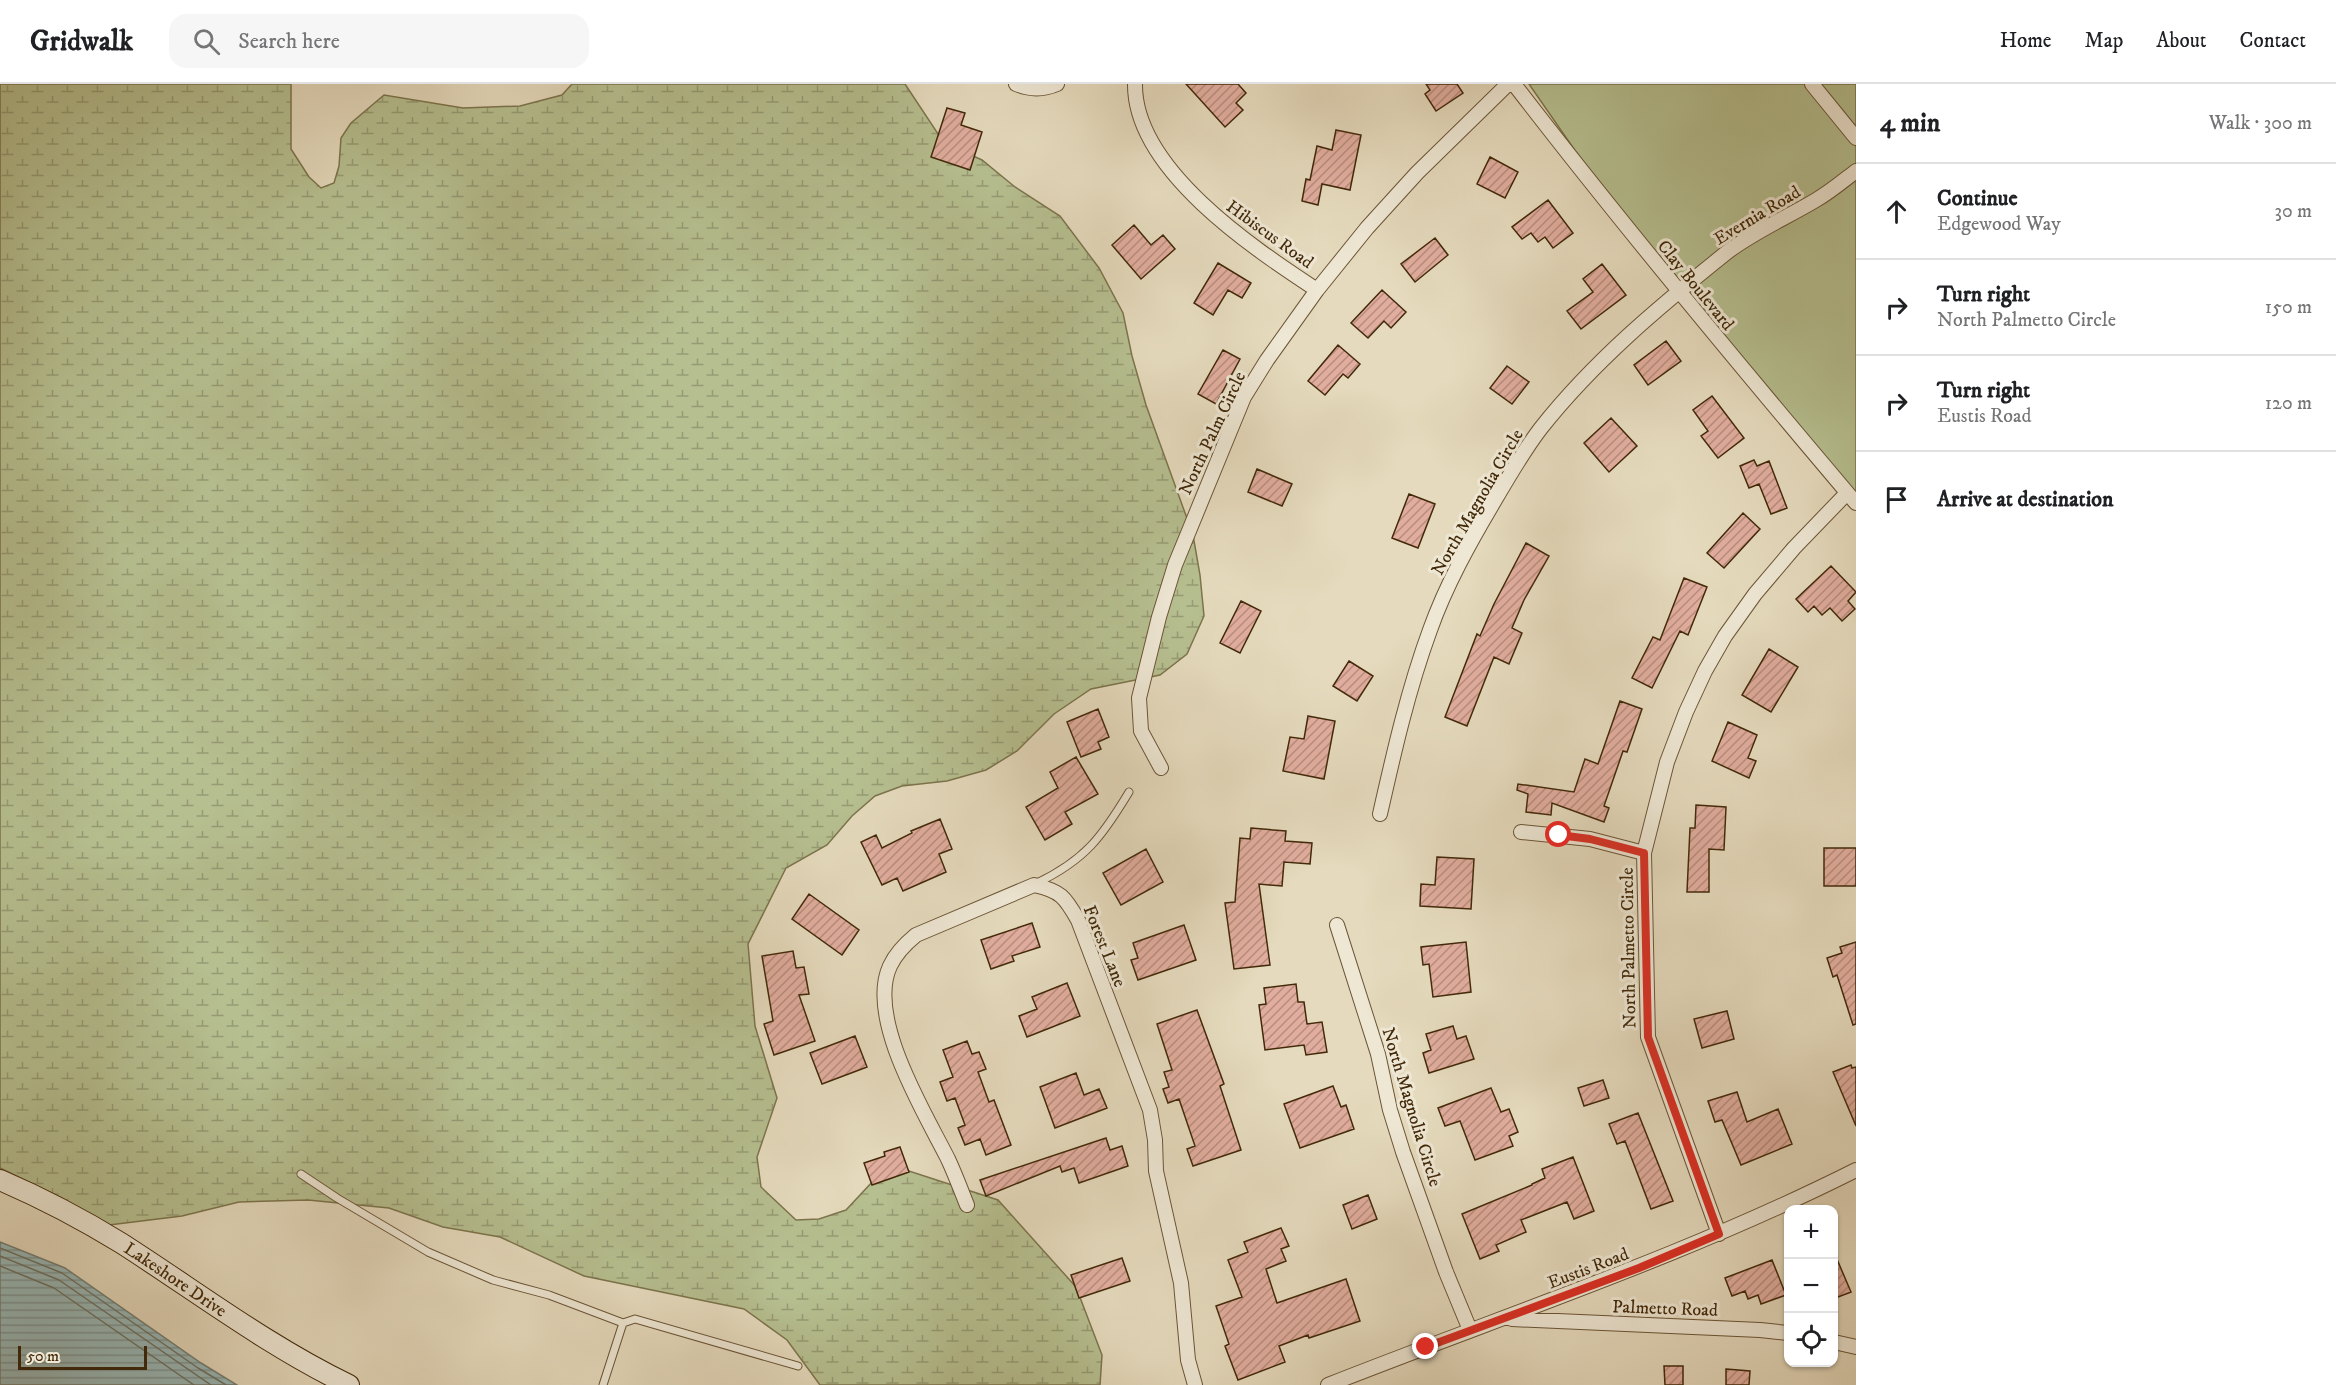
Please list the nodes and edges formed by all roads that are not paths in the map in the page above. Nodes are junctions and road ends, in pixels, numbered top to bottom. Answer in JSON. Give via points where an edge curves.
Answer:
{"nodes":[{"id":1,"x":1016,"y":84,"type":"edge"},
{"id":2,"x":1057,"y":84,"type":"edge"},
{"id":3,"x":1135,"y":84,"type":"edge"},
{"id":4,"x":1508,"y":84,"type":"edge"},
{"id":5,"x":1514,"y":84,"type":"edge"},
{"id":6,"x":1812,"y":84,"type":"edge"},
{"id":7,"x":1856,"y":138,"type":"edge"},
{"id":8,"x":1856,"y":171,"type":"edge"},
{"id":9,"x":1317,"y":290,"type":"junction"},
{"id":10,"x":1678,"y":292,"type":"junction"},
{"id":11,"x":1852,"y":498,"type":"edge"},
{"id":12,"x":1161,"y":768,"type":"dead end"},
{"id":13,"x":1129,"y":792,"type":"dead end"},
{"id":14,"x":1380,"y":814,"type":"dead end"},
{"id":15,"x":1521,"y":832,"type":"dead end"},
{"id":16,"x":1644,"y":853,"type":"junction"},
{"id":17,"x":1034,"y":885,"type":"junction"},
{"id":18,"x":1337,"y":925,"type":"dead end"},
{"id":19,"x":1856,"y":1170,"type":"edge"},
{"id":20,"x":301,"y":1174,"type":"dead end"},
{"id":21,"x":0,"y":1180,"type":"edge"},
{"id":22,"x":968,"y":1205,"type":"dead end"},
{"id":23,"x":1719,"y":1234,"type":"junction"},
{"id":24,"x":1504,"y":1318,"type":"junction"},
{"id":25,"x":623,"y":1323,"type":"junction"},
{"id":26,"x":1470,"y":1330,"type":"junction"},
{"id":27,"x":1784,"y":1333,"type":"edge"},
{"id":28,"x":1838,"y":1343,"type":"edge"},
{"id":29,"x":1856,"y":1347,"type":"edge"},
{"id":30,"x":798,"y":1366,"type":"dead end"},
{"id":31,"x":349,"y":1385,"type":"edge"},
{"id":32,"x":603,"y":1385,"type":"edge"},
{"id":33,"x":1195,"y":1385,"type":"edge"},
{"id":34,"x":1328,"y":1385,"type":"edge"}],
"edges":[{"from":1,"to":2,"type":"street","via":[[1046,89]]},
{"from":3,"to":9,"type":"street","name":"Hibiscus Road","via":[[1135,101],[1145,132],[1210,212]]},
{"from":4,"to":9,"type":"street","name":"North Palm Circle","via":[[1417,173]]},
{"from":5,"to":10,"type":"street","name":"Clay Boulevard"},
{"from":6,"to":7,"type":"street"},
{"from":8,"to":10,"type":"street","name":"Evernia Road","via":[[1815,201],[1738,244]]},
{"from":9,"to":12,"type":"street","name":"North Palm Circle","via":[[1244,397],[1175,566],[1139,698],[1141,731]]},
{"from":10,"to":11,"type":"street","name":"Clay Boulevard"},
{"from":10,"to":14,"type":"street","name":"North Magnolia Circle","via":[[1605,359],[1540,429],[1475,533],[1431,628],[1409,694]]},
{"from":11,"to":16,"type":"street","name":"North Palmetto Circle","via":[[1794,548],[1725,636],[1686,712],[1667,762]]},
{"from":13,"to":17,"type":"lane","via":[[1097,841],[1062,872]]},
{"from":15,"to":16,"type":"street","via":[[1590,839]]},
{"from":16,"to":23,"type":"street","name":"North Palmetto Circle","via":[[1648,1037]]},
{"from":17,"to":22,"type":"street","via":[[916,935],[900,949],[885,985],[891,1035],[906,1077]]},
{"from":17,"to":33,"type":"street","name":"Forest Lane","via":[[1060,893],[1078,920],[1150,1110],[1156,1171],[1181,1283],[1188,1360]]},
{"from":18,"to":26,"type":"street","name":"North Magnolia Circle","via":[[1378,1054],[1403,1152]]},
{"from":19,"to":23,"type":"street","name":"Eustis Road"},
{"from":20,"to":25,"type":"lane","via":[[428,1252],[493,1280],[549,1295]]},
{"from":21,"to":31,"type":"street","name":"Lakeshore Drive","via":[[52,1203],[119,1242],[274,1343]]},
{"from":23,"to":24,"type":"street","name":"Eustis Road"},
{"from":24,"to":26,"type":"street","name":"Eustis Road"},
{"from":24,"to":27,"type":"street","name":"Palmetto Road"},
{"from":25,"to":30,"type":"lane","via":[[635,1319]]},
{"from":25,"to":32,"type":"lane"},
{"from":26,"to":34,"type":"street","name":"Eustis Road"},
{"from":28,"to":29,"type":"street"}]}
